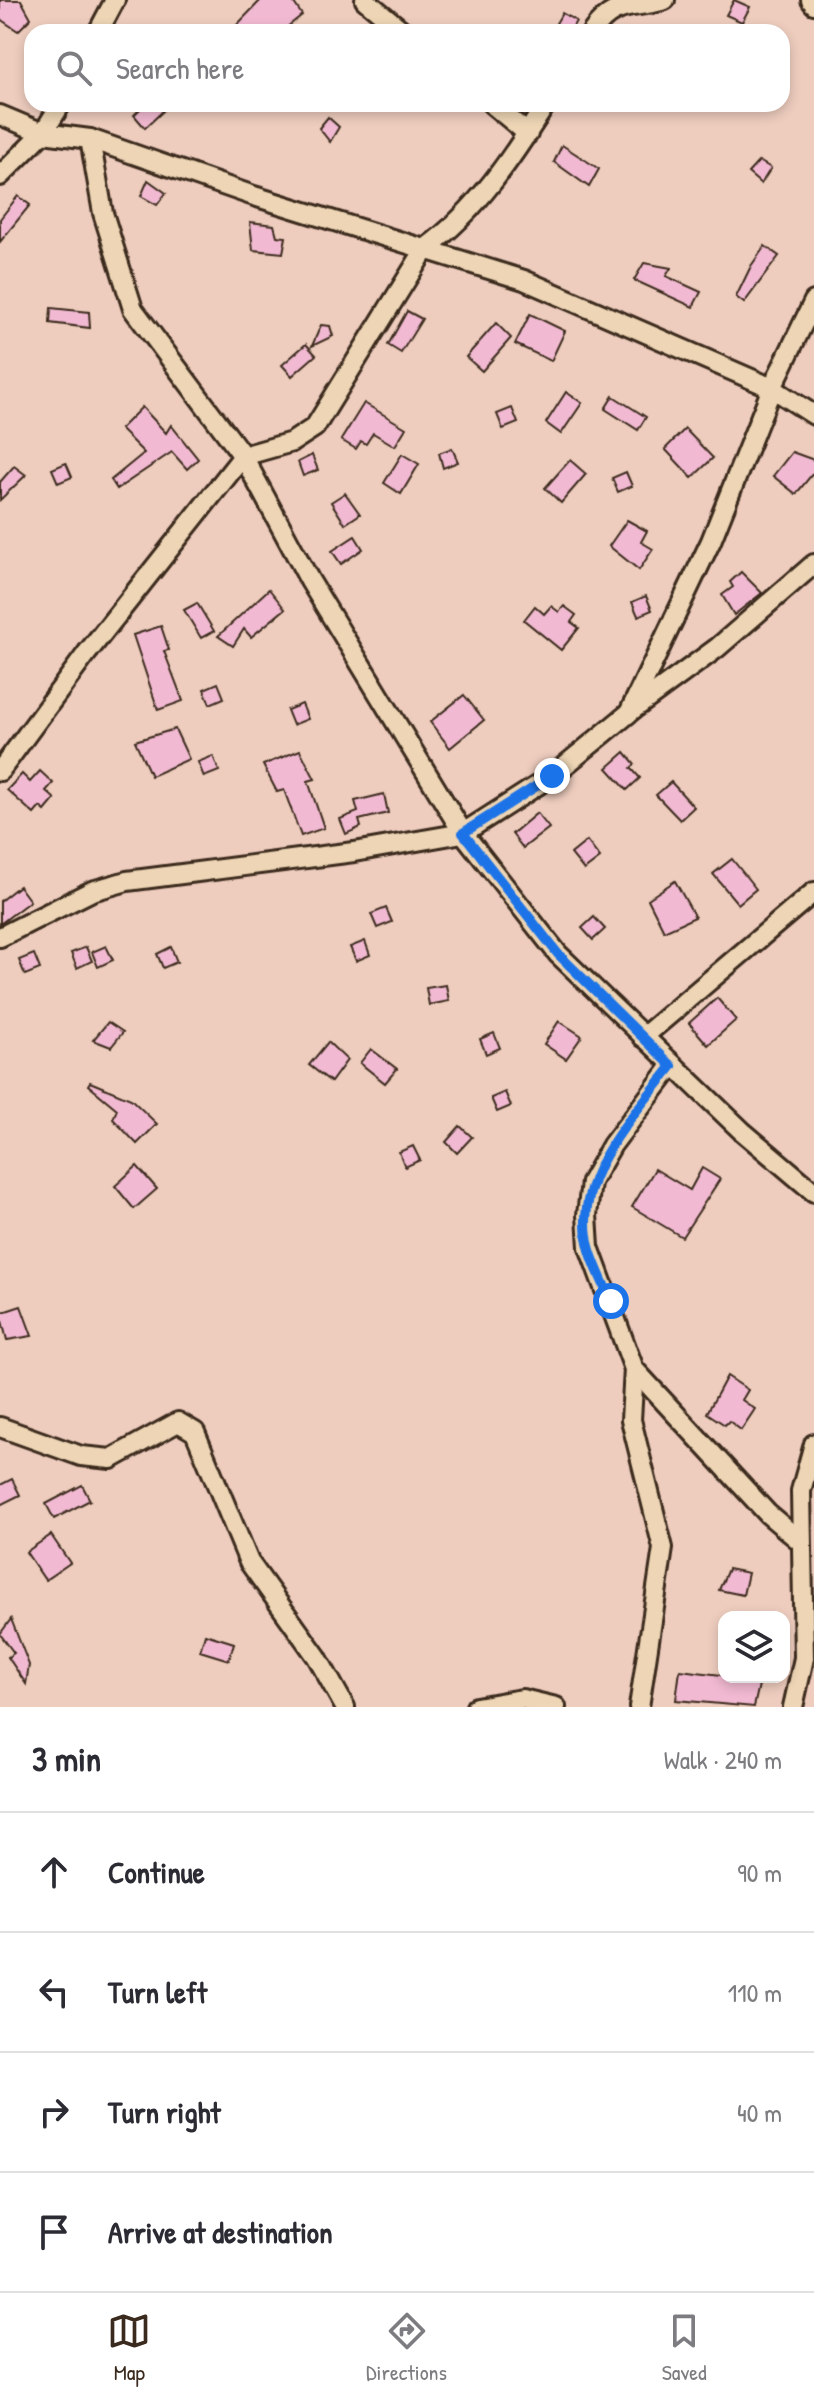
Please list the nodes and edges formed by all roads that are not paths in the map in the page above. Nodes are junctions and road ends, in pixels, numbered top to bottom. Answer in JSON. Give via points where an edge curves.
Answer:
{"nodes":[{"id":1,"x":115,"y":0,"type":"edge"},
{"id":2,"x":365,"y":0,"type":"edge"},
{"id":3,"x":665,"y":0,"type":"edge"},
{"id":4,"x":102,"y":24,"type":"edge"},
{"id":5,"x":394,"y":24,"type":"edge"},
{"id":6,"x":597,"y":24,"type":"edge"},
{"id":7,"x":56,"y":112,"type":"edge"},
{"id":8,"x":502,"y":112,"type":"edge"},
{"id":9,"x":541,"y":112,"type":"edge"},
{"id":10,"x":0,"y":115,"type":"edge"},
{"id":11,"x":43,"y":133,"type":"junction"},
{"id":12,"x":528,"y":134,"type":"junction"},
{"id":13,"x":90,"y":139,"type":"junction"},
{"id":14,"x":0,"y":176,"type":"edge"},
{"id":15,"x":426,"y":248,"type":"junction"},
{"id":16,"x":814,"y":301,"type":"edge"},
{"id":17,"x":772,"y":388,"type":"junction"},
{"id":18,"x":814,"y":415,"type":"edge"},
{"id":19,"x":243,"y":456,"type":"junction"},
{"id":20,"x":814,"y":564,"type":"edge"},
{"id":21,"x":629,"y":713,"type":"junction"},
{"id":22,"x":0,"y":771,"type":"edge"},
{"id":23,"x":463,"y":833,"type":"junction"},
{"id":24,"x":814,"y":892,"type":"edge"},
{"id":25,"x":0,"y":937,"type":"edge"},
{"id":26,"x":643,"y":1037,"type":"junction"},
{"id":27,"x":672,"y":1066,"type":"junction"},
{"id":28,"x":814,"y":1192,"type":"edge"},
{"id":29,"x":634,"y":1369,"type":"junction"},
{"id":30,"x":0,"y":1427,"type":"edge"},
{"id":31,"x":814,"y":1444,"type":"edge"},
{"id":32,"x":800,"y":1541,"type":"junction"},
{"id":33,"x":345,"y":1707,"type":"edge"},
{"id":34,"x":476,"y":1707,"type":"edge"},
{"id":35,"x":556,"y":1707,"type":"edge"},
{"id":36,"x":639,"y":1707,"type":"edge"},
{"id":37,"x":793,"y":1707,"type":"edge"}],
"edges":[{"from":1,"to":4,"type":"street"},
{"from":2,"to":5,"type":"street"},
{"from":3,"to":6,"type":"street","via":[[616,6]]},
{"from":7,"to":11,"type":"street"},
{"from":8,"to":12,"type":"street"},
{"from":9,"to":12,"type":"street"},
{"from":10,"to":11,"type":"street"},
{"from":11,"to":13,"type":"street"},
{"from":11,"to":14,"type":"street"},
{"from":12,"to":15,"type":"street","via":[[472,208]]},
{"from":13,"to":15,"type":"street"},
{"from":13,"to":19,"type":"street","via":[[103,213],[133,309]]},
{"from":15,"to":17,"type":"street","via":[[524,280]]},
{"from":15,"to":19,"type":"street","via":[[315,427],[292,442]]},
{"from":16,"to":17,"type":"street"},
{"from":17,"to":18,"type":"street"},
{"from":17,"to":21,"type":"street","via":[[711,541]]},
{"from":19,"to":22,"type":"street"},
{"from":19,"to":23,"type":"street","via":[[310,581]]},
{"from":20,"to":21,"type":"street","via":[[717,648]]},
{"from":21,"to":23,"type":"street","via":[[552,776]]},
{"from":23,"to":25,"type":"street","via":[[127,881],[92,891]]},
{"from":23,"to":26,"type":"street","via":[[558,954]]},
{"from":24,"to":26,"type":"street"},
{"from":26,"to":27,"type":"street"},
{"from":27,"to":28,"type":"street"},
{"from":27,"to":29,"type":"street","via":[[591,1182],[589,1247]]},
{"from":29,"to":32,"type":"street","via":[[768,1514]]},
{"from":29,"to":36,"type":"street","via":[[631,1420],[663,1548]]},
{"from":30,"to":33,"type":"street","via":[[81,1456],[111,1459],[178,1422],[187,1424],[195,1432],[249,1562],[317,1657]]},
{"from":31,"to":32,"type":"street","via":[[801,1491]]},
{"from":32,"to":37,"type":"street","via":[[804,1658]]},
{"from":34,"to":35,"type":"street","via":[[522,1699]]}]}
